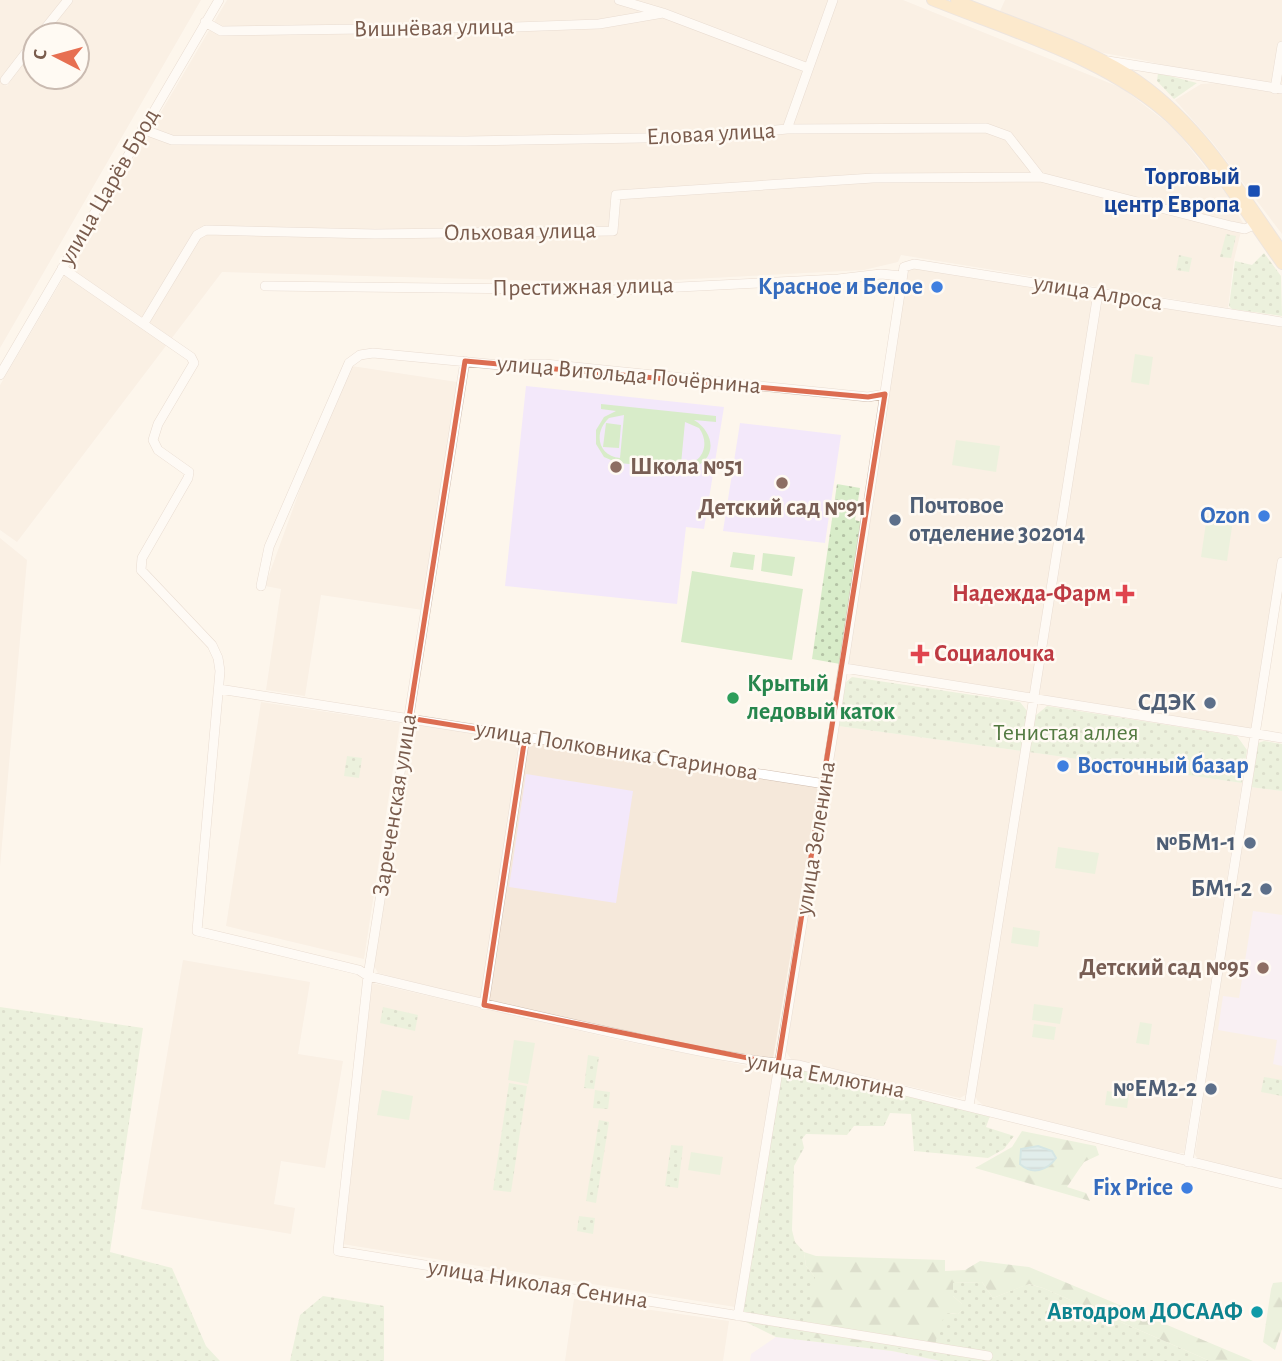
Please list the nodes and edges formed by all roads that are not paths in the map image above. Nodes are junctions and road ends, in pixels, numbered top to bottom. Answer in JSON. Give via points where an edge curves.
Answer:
{"nodes":[{"id":1,"x":68,"y":0,"type":"edge"},
{"id":2,"x":219,"y":0,"type":"edge"},
{"id":3,"x":619,"y":0,"type":"edge"},
{"id":4,"x":833,"y":0,"type":"edge"},
{"id":5,"x":932,"y":0,"type":"edge"},
{"id":6,"x":956,"y":0,"type":"edge"},
{"id":7,"x":663,"y":13,"type":"junction"},
{"id":8,"x":51,"y":21,"type":"edge"},
{"id":9,"x":205,"y":22,"type":"junction"},
{"id":10,"x":1282,"y":46,"type":"edge"},
{"id":11,"x":21,"y":59,"type":"edge"},
{"id":12,"x":1101,"y":60,"type":"junction"},
{"id":13,"x":808,"y":68,"type":"junction"},
{"id":14,"x":1156,"y":70,"type":"junction"},
{"id":15,"x":5,"y":80,"type":"dead end"},
{"id":16,"x":1149,"y":89,"type":"junction"},
{"id":17,"x":1279,"y":89,"type":"edge"},
{"id":18,"x":142,"y":129,"type":"junction"},
{"id":19,"x":787,"y":129,"type":"junction"},
{"id":20,"x":1040,"y":177,"type":"junction"},
{"id":21,"x":1254,"y":225,"type":"junction"},
{"id":22,"x":1282,"y":251,"type":"edge"},
{"id":23,"x":1282,"y":264,"type":"edge"},
{"id":24,"x":62,"y":268,"type":"junction"},
{"id":25,"x":902,"y":276,"type":"junction"},
{"id":26,"x":265,"y":286,"type":"dead end"},
{"id":27,"x":1098,"y":293,"type":"junction"},
{"id":28,"x":1282,"y":322,"type":"edge"},
{"id":29,"x":144,"y":323,"type":"junction"},
{"id":30,"x":465,"y":361,"type":"junction"},
{"id":31,"x":0,"y":375,"type":"edge"},
{"id":32,"x":885,"y":394,"type":"junction"},
{"id":33,"x":1282,"y":562,"type":"edge"},
{"id":34,"x":261,"y":586,"type":"dead end"},
{"id":35,"x":844,"y":668,"type":"junction"},
{"id":36,"x":219,"y":689,"type":"junction"},
{"id":37,"x":1034,"y":697,"type":"junction"},
{"id":38,"x":409,"y":718,"type":"junction"},
{"id":39,"x":1255,"y":734,"type":"junction"},
{"id":40,"x":525,"y":737,"type":"junction"},
{"id":41,"x":1282,"y":738,"type":"edge"},
{"id":42,"x":825,"y":784,"type":"junction"},
{"id":43,"x":368,"y":976,"type":"junction"},
{"id":44,"x":484,"y":1006,"type":"junction"},
{"id":45,"x":778,"y":1064,"type":"junction"},
{"id":46,"x":969,"y":1106,"type":"junction"},
{"id":47,"x":1188,"y":1162,"type":"junction"},
{"id":48,"x":1282,"y":1184,"type":"edge"},
{"id":49,"x":338,"y":1251,"type":"joint"},
{"id":50,"x":737,"y":1316,"type":"junction"},
{"id":51,"x":988,"y":1356,"type":"dead end"}],
"edges":[{"from":1,"to":8,"type":"street"},
{"from":2,"to":9,"type":"street","name":"улица Царёв Брод"},
{"from":3,"to":7,"type":"street"},
{"from":4,"to":13,"type":"street"},
{"from":5,"to":21,"type":"main road","via":[[1097,68],[1147,98],[1192,140]]},
{"from":6,"to":12,"type":"main road"},
{"from":7,"to":9,"type":"street","name":"Вишнёвая улица","via":[[598,24],[515,27],[221,31]]},
{"from":7,"to":13,"type":"street"},
{"from":9,"to":18,"type":"street","name":"улица Царёв Брод"},
{"from":10,"to":17,"type":"street"},
{"from":11,"to":15,"type":"street"},
{"from":12,"to":14,"type":"street"},
{"from":12,"to":16,"type":"main road"},
{"from":13,"to":19,"type":"street"},
{"from":14,"to":16,"type":"street","via":[[1147,75]]},
{"from":14,"to":17,"type":"street"},
{"from":16,"to":22,"type":"main road","via":[[1199,135]]},
{"from":18,"to":19,"type":"street","name":"Еловая улица","via":[[172,140],[466,141],[703,137]]},
{"from":18,"to":24,"type":"street","name":"улица Царёв Брод"},
{"from":19,"to":20,"type":"street","name":"Еловая улица","via":[[986,128],[1008,136]]},
{"from":20,"to":21,"type":"street","via":[[1231,226],[1245,229]]},
{"from":20,"to":29,"type":"street","name":"Ольховая улица","via":[[873,178],[616,195],[613,231],[375,234],[206,230],[197,234]]},
{"from":21,"to":23,"type":"main road"},
{"from":24,"to":29,"type":"street"},
{"from":24,"to":31,"type":"street","name":"улица Царёв Брод"},
{"from":25,"to":26,"type":"street","name":"Престижная улица","via":[[621,290]]},
{"from":25,"to":27,"type":"street","name":"улица Алроса","via":[[904,267],[914,264]]},
{"from":25,"to":32,"type":"street","name":"улица Зеленина"},
{"from":27,"to":28,"type":"street","name":"улица Алроса"},
{"from":27,"to":37,"type":"street"},
{"from":29,"to":36,"type":"street","via":[[194,363],[153,440],[158,450],[189,472],[188,478],[142,558],[141,569],[212,645],[218,658]]},
{"from":30,"to":32,"type":"street","name":"улица Витольда Почёрнина","via":[[545,364],[868,397]]},
{"from":30,"to":34,"type":"street","name":"улица Витольда Почёрнина","via":[[373,353],[349,363],[269,547]]},
{"from":30,"to":38,"type":"street","name":"Зареченская улица"},
{"from":32,"to":35,"type":"street","name":"улица Зеленина"},
{"from":33,"to":39,"type":"street"},
{"from":35,"to":37,"type":"street"},
{"from":35,"to":42,"type":"street","name":"улица Зеленина"},
{"from":36,"to":38,"type":"street","name":"улица Полковника Старинова"},
{"from":36,"to":43,"type":"street","name":"улица Емлютина","via":[[197,932],[359,970]]},
{"from":37,"to":39,"type":"street"},
{"from":37,"to":46,"type":"street"},
{"from":38,"to":40,"type":"street","name":"улица Полковника Старинова"},
{"from":38,"to":43,"type":"street","name":"Зареченская улица"},
{"from":39,"to":41,"type":"street"},
{"from":39,"to":47,"type":"street"},
{"from":40,"to":42,"type":"street","name":"улица Полковника Старинова"},
{"from":40,"to":44,"type":"street"},
{"from":42,"to":45,"type":"street","name":"улица Зеленина"},
{"from":43,"to":44,"type":"street","name":"улица Емлютина"},
{"from":43,"to":49,"type":"street","name":"Зареченская улица"},
{"from":44,"to":45,"type":"street","name":"улица Емлютина"},
{"from":45,"to":46,"type":"street","name":"улица Емлютина","via":[[799,1065]]},
{"from":45,"to":50,"type":"street","name":"улица Зеленина"},
{"from":46,"to":47,"type":"street","name":"улица Емлютина"},
{"from":47,"to":48,"type":"street","name":"улица Емлютина"},
{"from":49,"to":50,"type":"street","name":"улица Николая Сенина"},
{"from":50,"to":51,"type":"street","name":"улица Николая Сенина"}]}
